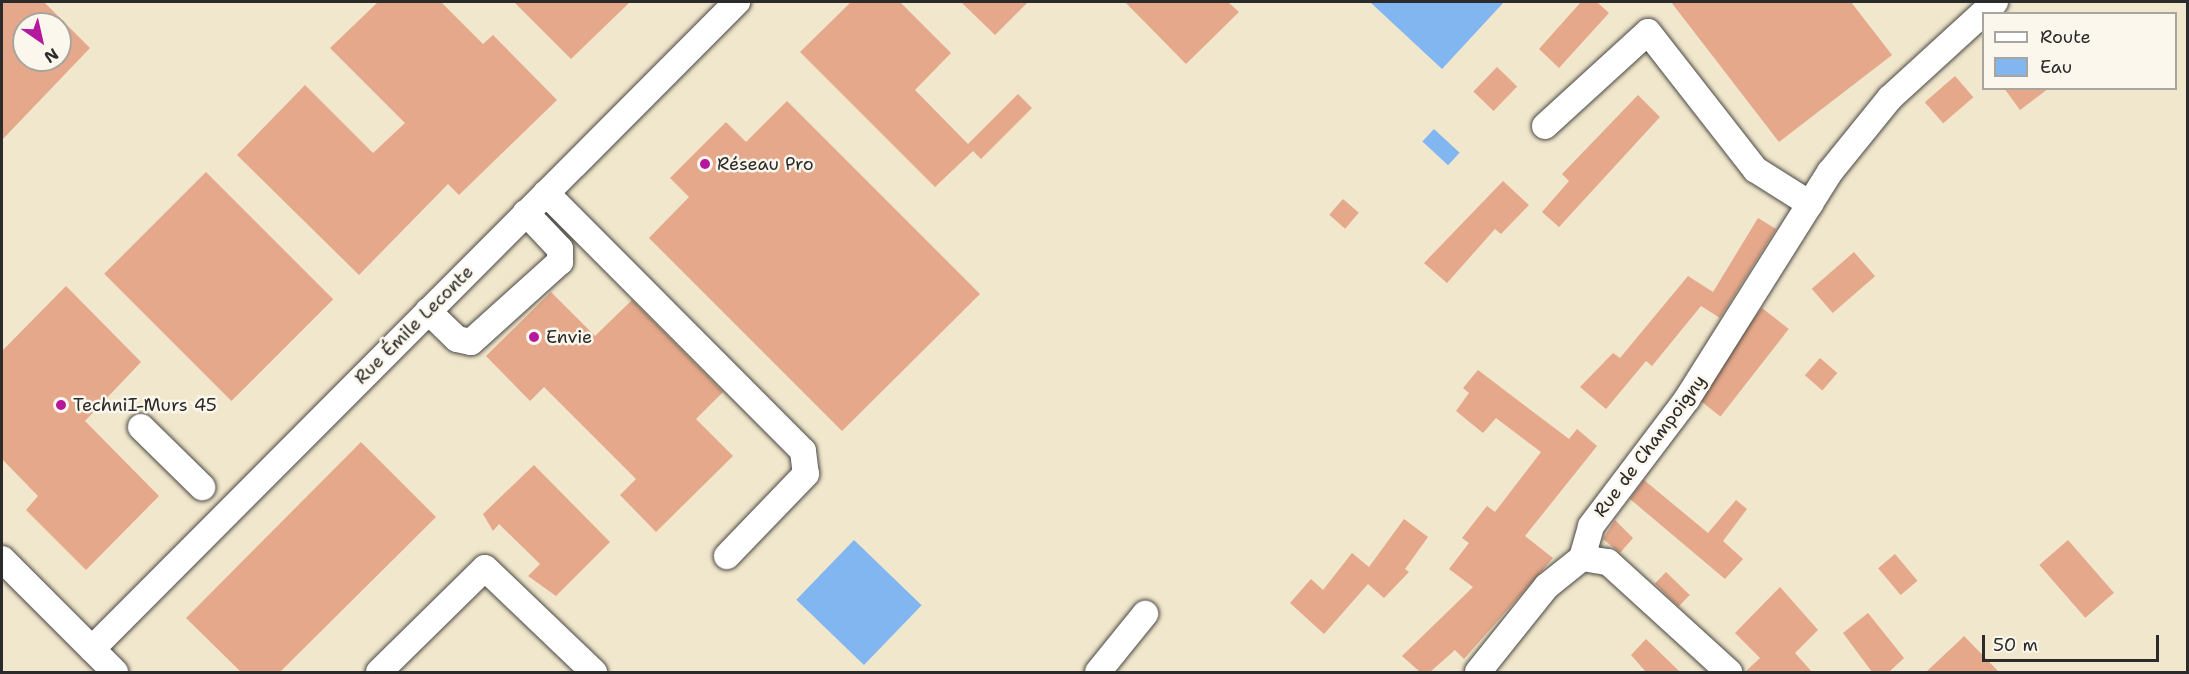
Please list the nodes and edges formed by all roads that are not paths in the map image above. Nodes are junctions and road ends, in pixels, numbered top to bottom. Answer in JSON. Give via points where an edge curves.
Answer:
{"nodes":[{"id":1,"x":737,"y":2,"type":"edge"},
{"id":2,"x":1982,"y":14,"type":"edge"},
{"id":3,"x":1545,"y":126,"type":"dead end"},
{"id":4,"x":546,"y":193,"type":"junction"},
{"id":5,"x":1810,"y":204,"type":"junction"},
{"id":6,"x":526,"y":213,"type":"junction"},
{"id":7,"x":428,"y":311,"type":"junction"},
{"id":8,"x":141,"y":427,"type":"dead end"},
{"id":9,"x":202,"y":487,"type":"dead end"},
{"id":10,"x":727,"y":556,"type":"dead end"},
{"id":11,"x":1582,"y":558,"type":"junction"},
{"id":12,"x":2,"y":559,"type":"edge"},
{"id":13,"x":1145,"y":614,"type":"dead end"},
{"id":14,"x":92,"y":649,"type":"junction"},
{"id":15,"x":115,"y":672,"type":"edge"},
{"id":16,"x":379,"y":672,"type":"edge"},
{"id":17,"x":594,"y":672,"type":"edge"},
{"id":18,"x":1098,"y":672,"type":"edge"},
{"id":19,"x":1478,"y":672,"type":"edge"},
{"id":20,"x":1729,"y":672,"type":"edge"}],
"edges":[{"from":1,"to":4,"type":"street","name":"Rue Émile Leconte"},
{"from":2,"to":5,"type":"street","name":"Rue de Champoigny","via":[[1890,98]]},
{"from":3,"to":5,"type":"street","via":[[1648,32],[1756,170]]},
{"from":4,"to":6,"type":"street","name":"Rue Émile Leconte"},
{"from":4,"to":10,"type":"street","via":[[803,451],[806,474]]},
{"from":5,"to":11,"type":"street","name":"Rue de Champoigny","via":[[1687,399],[1591,525]]},
{"from":6,"to":7,"type":"street","name":"Rue Émile Leconte"},
{"from":6,"to":7,"type":"street","via":[[560,249],[560,262],[471,342],[457,339]]},
{"from":7,"to":14,"type":"street","name":"Rue Émile Leconte"},
{"from":8,"to":9,"type":"street"},
{"from":11,"to":19,"type":"street","via":[[1547,586]]},
{"from":11,"to":20,"type":"street","via":[[1608,562]]},
{"from":12,"to":14,"type":"street"},
{"from":13,"to":18,"type":"street"},
{"from":14,"to":15,"type":"street"},
{"from":16,"to":17,"type":"street","via":[[484,568]]}]}
